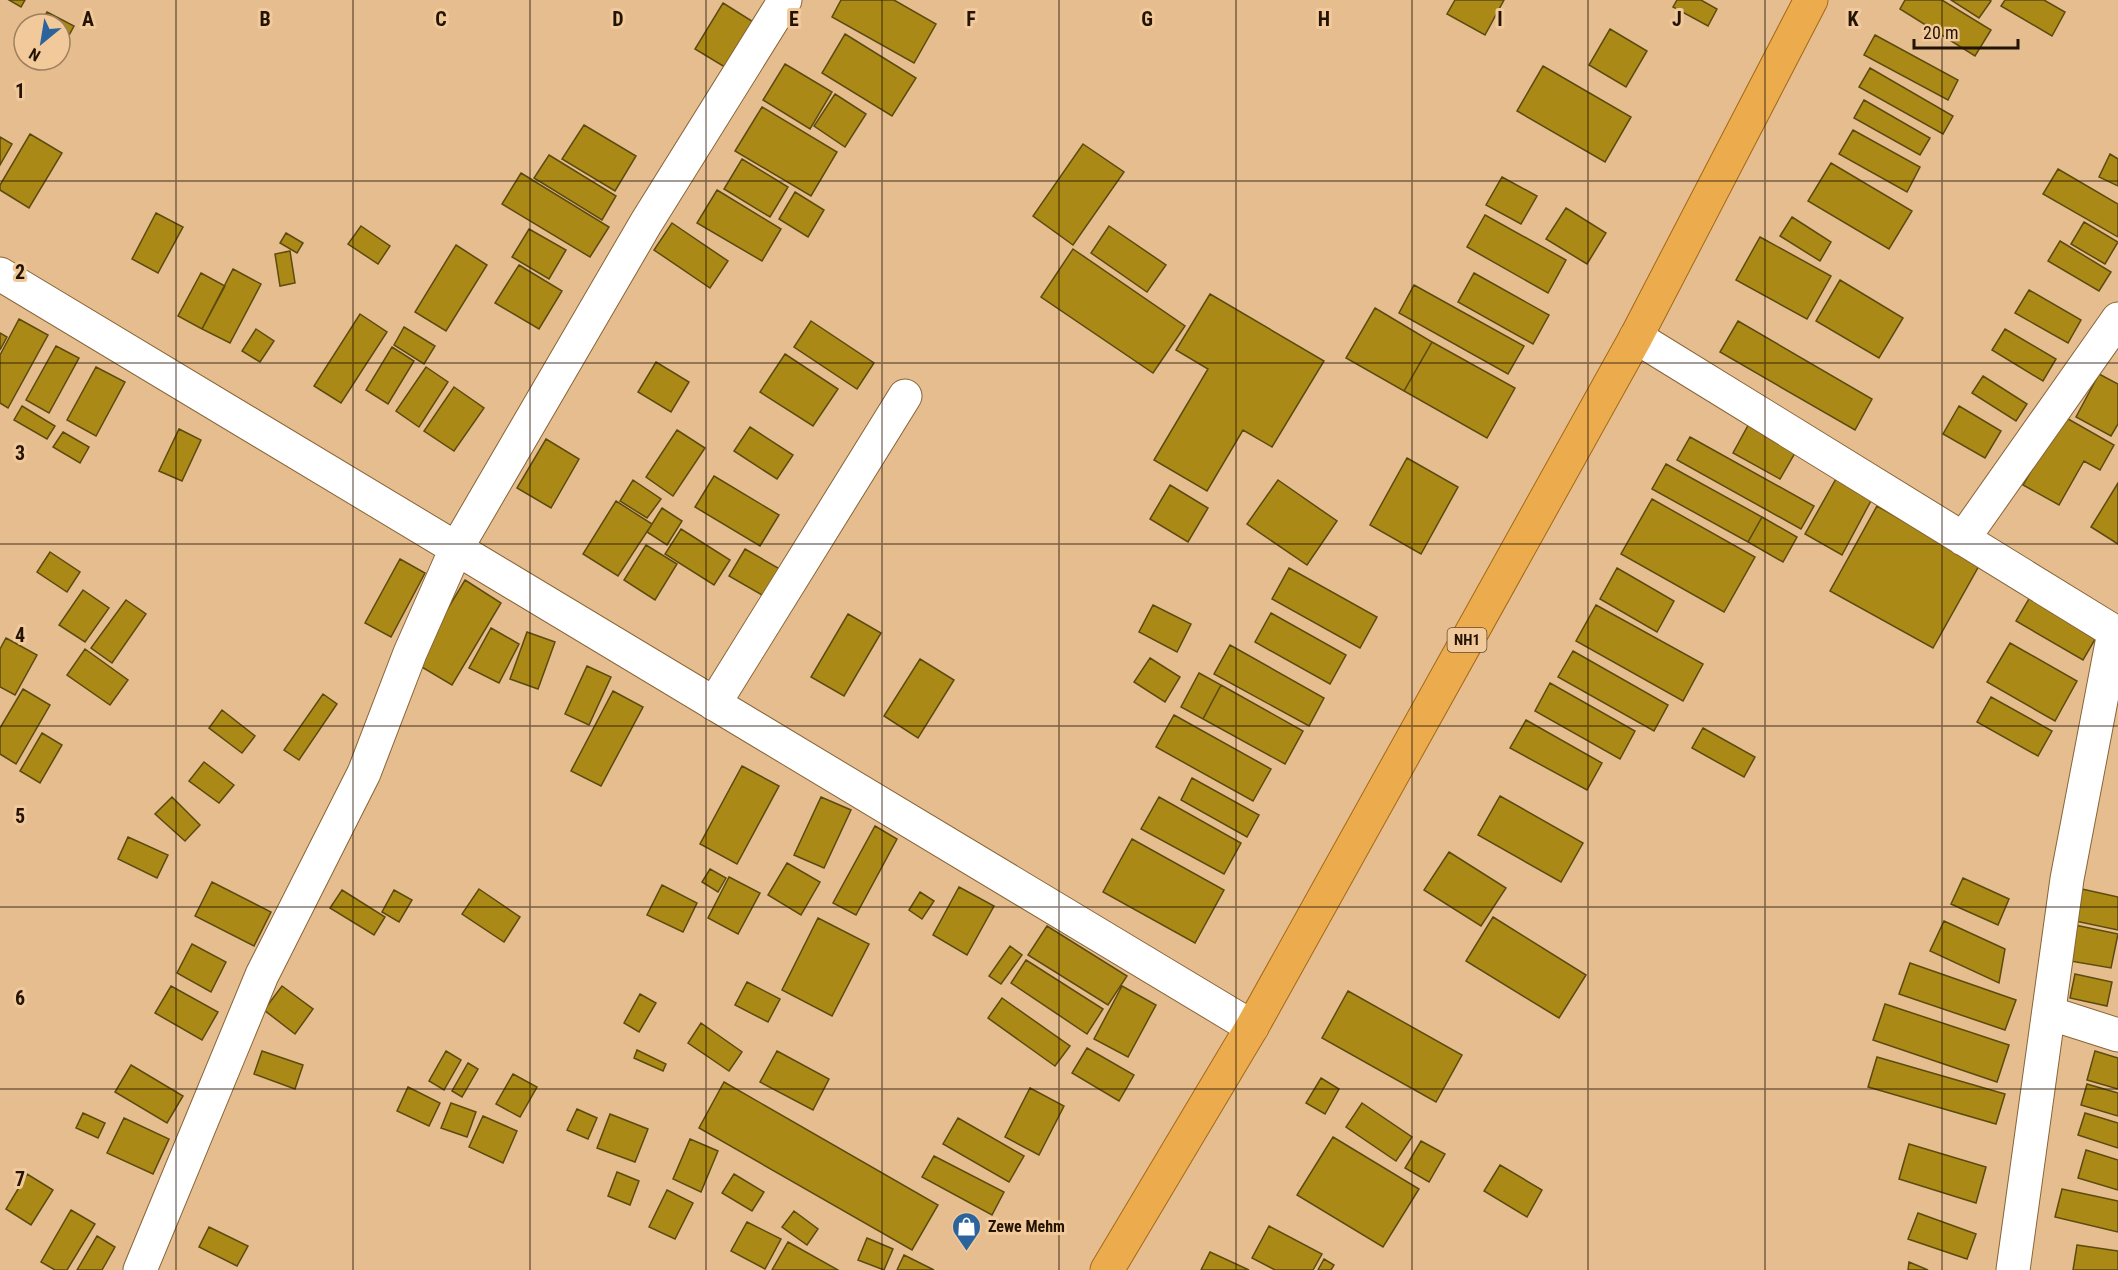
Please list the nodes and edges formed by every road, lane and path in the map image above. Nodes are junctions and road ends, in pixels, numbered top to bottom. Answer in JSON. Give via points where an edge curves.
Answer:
{"nodes":[{"id":1,"x":785,"y":0,"type":"edge"},
{"id":2,"x":1811,"y":0,"type":"edge"},
{"id":3,"x":0,"y":274,"type":"edge"},
{"id":4,"x":2118,"y":319,"type":"edge"},
{"id":5,"x":1636,"y":337,"type":"junction"},
{"id":6,"x":905,"y":396,"type":"dead end"},
{"id":7,"x":1963,"y":539,"type":"junction"},
{"id":8,"x":456,"y":549,"type":"junction"},
{"id":9,"x":2116,"y":633,"type":"edge"},
{"id":10,"x":714,"y":704,"type":"junction"},
{"id":11,"x":2049,"y":1013,"type":"junction"},
{"id":12,"x":1252,"y":1027,"type":"junction"},
{"id":13,"x":2118,"y":1035,"type":"edge"},
{"id":14,"x":140,"y":1270,"type":"edge"},
{"id":15,"x":1107,"y":1270,"type":"edge"},
{"id":16,"x":2013,"y":1270,"type":"edge"}],
"edges":[{"from":1,"to":8,"type":"street","via":[[646,223]]},
{"from":2,"to":5,"type":"highway","number":"NH1"},
{"from":3,"to":8,"type":"street"},
{"from":4,"to":7,"type":"street"},
{"from":5,"to":7,"type":"street"},
{"from":5,"to":12,"type":"highway","number":"NH1"},
{"from":6,"to":10,"type":"street"},
{"from":7,"to":9,"type":"street"},
{"from":8,"to":10,"type":"street"},
{"from":8,"to":14,"type":"street","via":[[410,653],[364,773],[262,975]]},
{"from":9,"to":11,"type":"street","via":[[2067,879]]},
{"from":10,"to":12,"type":"street"},
{"from":11,"to":13,"type":"street"},
{"from":11,"to":16,"type":"street"},
{"from":12,"to":15,"type":"highway","number":"NH1"}]}
